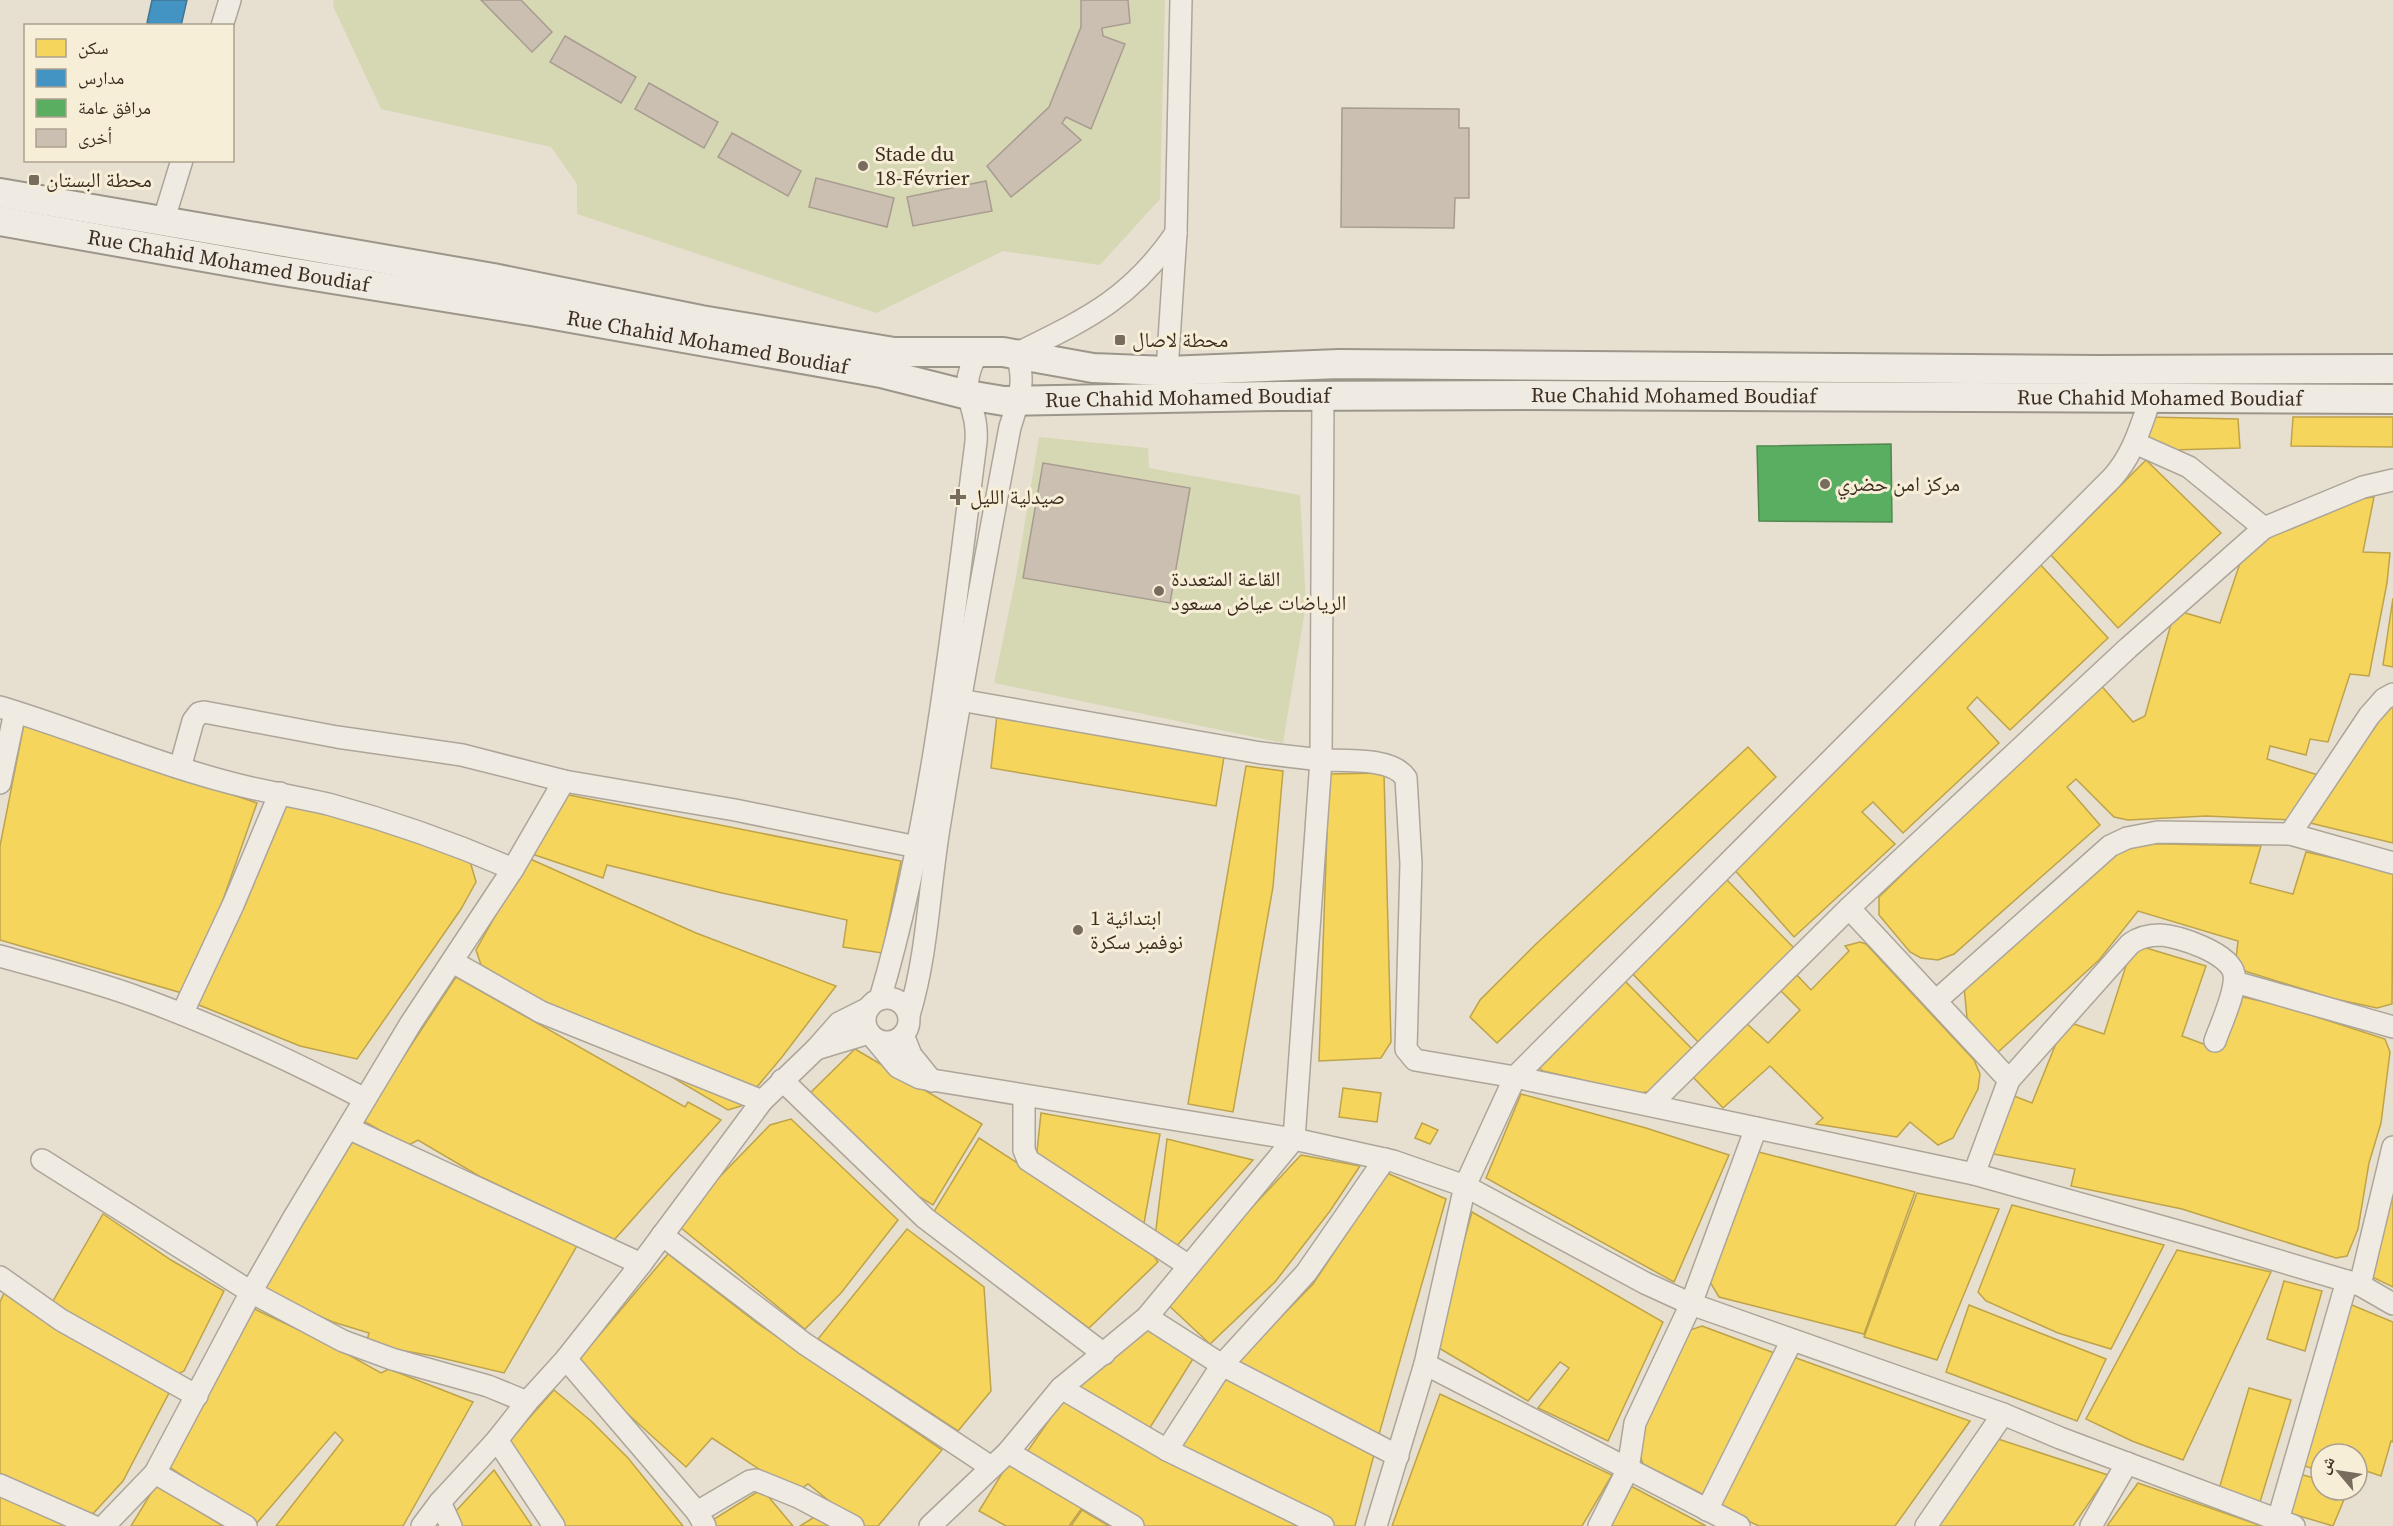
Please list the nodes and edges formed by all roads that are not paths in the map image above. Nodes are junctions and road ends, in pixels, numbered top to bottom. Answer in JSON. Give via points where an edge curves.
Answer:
{"nodes":[{"id":1,"x":230,"y":0,"type":"edge"},
{"id":2,"x":1181,"y":0,"type":"edge"},
{"id":3,"x":223,"y":24,"type":"edge"},
{"id":4,"x":181,"y":162,"type":"edge"},
{"id":5,"x":0,"y":193,"type":"edge"},
{"id":6,"x":0,"y":221,"type":"edge"},
{"id":7,"x":163,"y":222,"type":"junction"},
{"id":8,"x":1176,"y":233,"type":"junction"},
{"id":9,"x":978,"y":352,"type":"junction"},
{"id":10,"x":1016,"y":354,"type":"junction"},
{"id":11,"x":2393,"y":369,"type":"edge"},
{"id":12,"x":1167,"y":371,"type":"junction"},
{"id":13,"x":968,"y":395,"type":"junction"},
{"id":14,"x":1323,"y":396,"type":"junction"},
{"id":15,"x":2393,"y":399,"type":"edge"},
{"id":16,"x":2150,"y":400,"type":"junction"},
{"id":17,"x":1019,"y":402,"type":"junction"},
{"id":18,"x":2135,"y":443,"type":"junction"},
{"id":19,"x":2393,"y":480,"type":"edge"},
{"id":20,"x":2264,"y":528,"type":"junction"},
{"id":21,"x":2393,"y":694,"type":"edge"},
{"id":22,"x":960,"y":700,"type":"junction"},
{"id":23,"x":8,"y":709,"type":"edge"},
{"id":24,"x":1321,"y":760,"type":"junction"},
{"id":25,"x":180,"y":768,"type":"junction"},
{"id":26,"x":564,"y":782,"type":"junction"},
{"id":27,"x":0,"y":783,"type":"edge"},
{"id":28,"x":280,"y":793,"type":"junction"},
{"id":29,"x":2290,"y":834,"type":"junction"},
{"id":30,"x":917,"y":847,"type":"junction"},
{"id":31,"x":2393,"y":863,"type":"edge"},
{"id":32,"x":513,"y":869,"type":"junction"},
{"id":33,"x":1849,"y":908,"type":"junction"},
{"id":34,"x":0,"y":956,"type":"edge"},
{"id":35,"x":453,"y":962,"type":"junction"},
{"id":36,"x":2235,"y":982,"type":"junction"},
{"id":37,"x":1937,"y":1000,"type":"junction"},
{"id":38,"x":874,"y":1004,"type":"junction"},
{"id":39,"x":182,"y":1014,"type":"junction"},
{"id":40,"x":906,"y":1025,"type":"junction"},
{"id":41,"x":2393,"y":1027,"type":"edge"},
{"id":42,"x":872,"y":1035,"type":"junction"},
{"id":43,"x":2215,"y":1041,"type":"dead end"},
{"id":44,"x":816,"y":1049,"type":"junction"},
{"id":45,"x":1515,"y":1077,"type":"junction"},
{"id":46,"x":782,"y":1080,"type":"junction"},
{"id":47,"x":2009,"y":1080,"type":"junction"},
{"id":48,"x":932,"y":1081,"type":"junction"},
{"id":49,"x":1024,"y":1096,"type":"junction"},
{"id":50,"x":365,"y":1099,"type":"junction"},
{"id":51,"x":762,"y":1101,"type":"junction"},
{"id":52,"x":1650,"y":1105,"type":"junction"},
{"id":53,"x":348,"y":1128,"type":"junction"},
{"id":54,"x":1756,"y":1128,"type":"junction"},
{"id":55,"x":1294,"y":1139,"type":"junction"},
{"id":56,"x":2393,"y":1147,"type":"edge"},
{"id":57,"x":1385,"y":1159,"type":"junction"},
{"id":58,"x":42,"y":1160,"type":"dead end"},
{"id":59,"x":1974,"y":1174,"type":"junction"},
{"id":60,"x":1465,"y":1186,"type":"junction"},
{"id":61,"x":662,"y":1235,"type":"junction"},
{"id":62,"x":641,"y":1264,"type":"junction"},
{"id":63,"x":1190,"y":1266,"type":"junction"},
{"id":64,"x":0,"y":1276,"type":"edge"},
{"id":65,"x":2353,"y":1283,"type":"junction"},
{"id":66,"x":251,"y":1292,"type":"junction"},
{"id":67,"x":1692,"y":1304,"type":"junction"},
{"id":68,"x":2393,"y":1304,"type":"edge"},
{"id":69,"x":1147,"y":1317,"type":"junction"},
{"id":70,"x":1792,"y":1340,"type":"junction"},
{"id":71,"x":1104,"y":1354,"type":"junction"},
{"id":72,"x":566,"y":1359,"type":"junction"},
{"id":73,"x":1425,"y":1364,"type":"junction"},
{"id":74,"x":1222,"y":1365,"type":"junction"},
{"id":75,"x":1061,"y":1388,"type":"junction"},
{"id":76,"x":197,"y":1396,"type":"junction"},
{"id":77,"x":528,"y":1402,"type":"junction"},
{"id":78,"x":2003,"y":1414,"type":"junction"},
{"id":79,"x":497,"y":1440,"type":"junction"},
{"id":80,"x":1167,"y":1450,"type":"junction"},
{"id":81,"x":1008,"y":1452,"type":"junction"},
{"id":82,"x":1398,"y":1456,"type":"junction"},
{"id":83,"x":2127,"y":1463,"type":"junction"},
{"id":84,"x":991,"y":1467,"type":"junction"},
{"id":85,"x":1628,"y":1469,"type":"junction"},
{"id":86,"x":155,"y":1473,"type":"junction"},
{"id":87,"x":0,"y":1485,"type":"edge"},
{"id":88,"x":440,"y":1502,"type":"junction"},
{"id":89,"x":1707,"y":1510,"type":"junction"},
{"id":90,"x":701,"y":1519,"type":"edge"},
{"id":91,"x":2286,"y":1523,"type":"edge"},
{"id":92,"x":93,"y":1526,"type":"edge"},
{"id":93,"x":104,"y":1526,"type":"edge"},
{"id":94,"x":246,"y":1526,"type":"edge"},
{"id":95,"x":422,"y":1526,"type":"edge"},
{"id":96,"x":451,"y":1526,"type":"edge"},
{"id":97,"x":554,"y":1526,"type":"edge"},
{"id":98,"x":853,"y":1526,"type":"edge"},
{"id":99,"x":930,"y":1526,"type":"edge"},
{"id":100,"x":1133,"y":1526,"type":"edge"},
{"id":101,"x":1323,"y":1526,"type":"edge"},
{"id":102,"x":1376,"y":1526,"type":"edge"},
{"id":103,"x":1599,"y":1526,"type":"edge"},
{"id":104,"x":1739,"y":1526,"type":"edge"},
{"id":105,"x":1926,"y":1526,"type":"edge"},
{"id":106,"x":2091,"y":1526,"type":"edge"}],
"edges":[{"from":1,"to":3,"type":"street"},
{"from":2,"to":8,"type":"street"},
{"from":4,"to":7,"type":"street"},
{"from":5,"to":7,"type":"main road","name":"Rue Chahid Mohamed Boudiaf"},
{"from":6,"to":13,"type":"main road","name":"Rue Chahid Mohamed Boudiaf","via":[[881,373]]},
{"from":7,"to":9,"type":"main road","name":"Rue Chahid Mohamed Boudiaf","via":[[894,352]]},
{"from":8,"to":10,"type":"street","via":[[1144,274],[1118,297],[1082,321]]},
{"from":8,"to":12,"type":"street"},
{"from":9,"to":10,"type":"main road","name":"Rue Chahid Mohamed Boudiaf"},
{"from":9,"to":13,"type":"street","via":[[967,377]]},
{"from":10,"to":12,"type":"main road","name":"Rue Chahid Mohamed Boudiaf","via":[[1093,368]]},
{"from":10,"to":17,"type":"street","via":[[1023,381]]},
{"from":11,"to":12,"type":"main road","name":"Rue Chahid Mohamed Boudiaf","via":[[1327,364]]},
{"from":13,"to":17,"type":"main road","name":"Rue Chahid Mohamed Boudiaf"},
{"from":13,"to":30,"type":"street","via":[[976,442],[942,697]]},
{"from":14,"to":16,"type":"main road","name":"Rue Chahid Mohamed Boudiaf"},
{"from":14,"to":17,"type":"main road","name":"Rue Chahid Mohamed Boudiaf"},
{"from":14,"to":24,"type":"street"},
{"from":15,"to":16,"type":"main road","name":"Rue Chahid Mohamed Boudiaf"},
{"from":16,"to":18,"type":"street"},
{"from":17,"to":22,"type":"street","via":[[1008,435]]},
{"from":18,"to":20,"type":"street","via":[[2189,467]]},
{"from":18,"to":45,"type":"street","via":[[2112,478]]},
{"from":19,"to":20,"type":"street","via":[[2363,487]]},
{"from":20,"to":33,"type":"street","via":[[2128,648]]},
{"from":21,"to":29,"type":"street","via":[[2369,716]]},
{"from":22,"to":24,"type":"street"},
{"from":22,"to":40,"type":"street","via":[[935,848],[921,968]]},
{"from":23,"to":25,"type":"street"},
{"from":23,"to":27,"type":"street"},
{"from":24,"to":45,"type":"street","via":[[1386,764],[1406,778],[1411,864],[1408,1052],[1421,1062]]},
{"from":24,"to":55,"type":"street"},
{"from":25,"to":26,"type":"street","via":[[193,721],[199,712],[204,712],[462,755]]},
{"from":25,"to":28,"type":"street"},
{"from":26,"to":30,"type":"street","via":[[735,810]]},
{"from":26,"to":32,"type":"street"},
{"from":28,"to":32,"type":"street","via":[[392,823]]},
{"from":28,"to":39,"type":"street"},
{"from":29,"to":31,"type":"street"},
{"from":29,"to":37,"type":"street","via":[[2158,832],[2127,838],[2110,846]]},
{"from":30,"to":38,"type":"street","via":[[898,936]]},
{"from":32,"to":35,"type":"street"},
{"from":33,"to":37,"type":"street"},
{"from":33,"to":52,"type":"street"},
{"from":34,"to":39,"type":"street"},
{"from":35,"to":50,"type":"street"},
{"from":35,"to":51,"type":"street","via":[[541,1012]]},
{"from":36,"to":41,"type":"street"},
{"from":36,"to":43,"type":"street"},
{"from":36,"to":47,"type":"street","via":[[2227,960],[2211,951],[2163,935],[2138,938]]},
{"from":37,"to":47,"type":"street"},
{"from":38,"to":40,"type":"street","via":[[894,999],[901,1003]]},
{"from":38,"to":42,"type":"street","via":[[865,1016]]},
{"from":38,"to":44,"type":"street","via":[[839,1023]]},
{"from":39,"to":50,"type":"street"},
{"from":40,"to":42,"type":"street","via":[[892,1041],[880,1041]]},
{"from":40,"to":48,"type":"street","via":[[911,1055]]},
{"from":42,"to":44,"type":"street"},
{"from":42,"to":48,"type":"street","via":[[908,1074]]},
{"from":44,"to":46,"type":"street"},
{"from":45,"to":52,"type":"street"},
{"from":45,"to":60,"type":"street"},
{"from":46,"to":51,"type":"street"},
{"from":46,"to":71,"type":"street","via":[[925,1218]]},
{"from":47,"to":59,"type":"street"},
{"from":48,"to":49,"type":"street"},
{"from":49,"to":55,"type":"street"},
{"from":49,"to":63,"type":"street","via":[[1024,1150],[1028,1160]]},
{"from":50,"to":53,"type":"street"},
{"from":51,"to":61,"type":"street"},
{"from":52,"to":54,"type":"street"},
{"from":53,"to":62,"type":"street"},
{"from":53,"to":66,"type":"street"},
{"from":54,"to":59,"type":"street"},
{"from":54,"to":67,"type":"street"},
{"from":55,"to":57,"type":"street"},
{"from":55,"to":63,"type":"street"},
{"from":56,"to":65,"type":"street"},
{"from":57,"to":60,"type":"street"},
{"from":57,"to":74,"type":"street","via":[[1306,1273]]},
{"from":58,"to":66,"type":"street"},
{"from":59,"to":65,"type":"street"},
{"from":60,"to":67,"type":"street","via":[[1645,1283]]},
{"from":60,"to":73,"type":"street"},
{"from":61,"to":62,"type":"street"},
{"from":61,"to":84,"type":"street","via":[[805,1344]]},
{"from":62,"to":72,"type":"street"},
{"from":63,"to":69,"type":"street"},
{"from":64,"to":76,"type":"street","via":[[61,1320]]},
{"from":65,"to":68,"type":"street"},
{"from":65,"to":91,"type":"street"},
{"from":66,"to":76,"type":"street"},
{"from":66,"to":77,"type":"street","via":[[373,1353],[488,1386]]},
{"from":67,"to":70,"type":"street"},
{"from":67,"to":85,"type":"street","via":[[1635,1423]]},
{"from":69,"to":71,"type":"street"},
{"from":69,"to":74,"type":"street"},
{"from":70,"to":78,"type":"street"},
{"from":70,"to":89,"type":"street"},
{"from":71,"to":75,"type":"street"},
{"from":72,"to":77,"type":"street"},
{"from":72,"to":90,"type":"street"},
{"from":73,"to":82,"type":"street"},
{"from":73,"to":85,"type":"street"},
{"from":74,"to":80,"type":"street"},
{"from":74,"to":82,"type":"street"},
{"from":75,"to":80,"type":"street"},
{"from":75,"to":81,"type":"street"},
{"from":76,"to":86,"type":"street"},
{"from":77,"to":79,"type":"street"},
{"from":78,"to":83,"type":"street"},
{"from":78,"to":105,"type":"street"},
{"from":79,"to":88,"type":"street"},
{"from":79,"to":97,"type":"street"},
{"from":80,"to":101,"type":"street"},
{"from":81,"to":84,"type":"street"},
{"from":81,"to":100,"type":"street"},
{"from":82,"to":102,"type":"street"},
{"from":83,"to":91,"type":"street"},
{"from":83,"to":106,"type":"street"},
{"from":84,"to":99,"type":"street"},
{"from":85,"to":89,"type":"street"},
{"from":85,"to":103,"type":"street"},
{"from":86,"to":93,"type":"street"},
{"from":86,"to":94,"type":"street"},
{"from":87,"to":92,"type":"street"},
{"from":88,"to":95,"type":"street"},
{"from":88,"to":96,"type":"street"},
{"from":89,"to":104,"type":"street"},
{"from":90,"to":98,"type":"street","via":[[756,1480]]}]}
